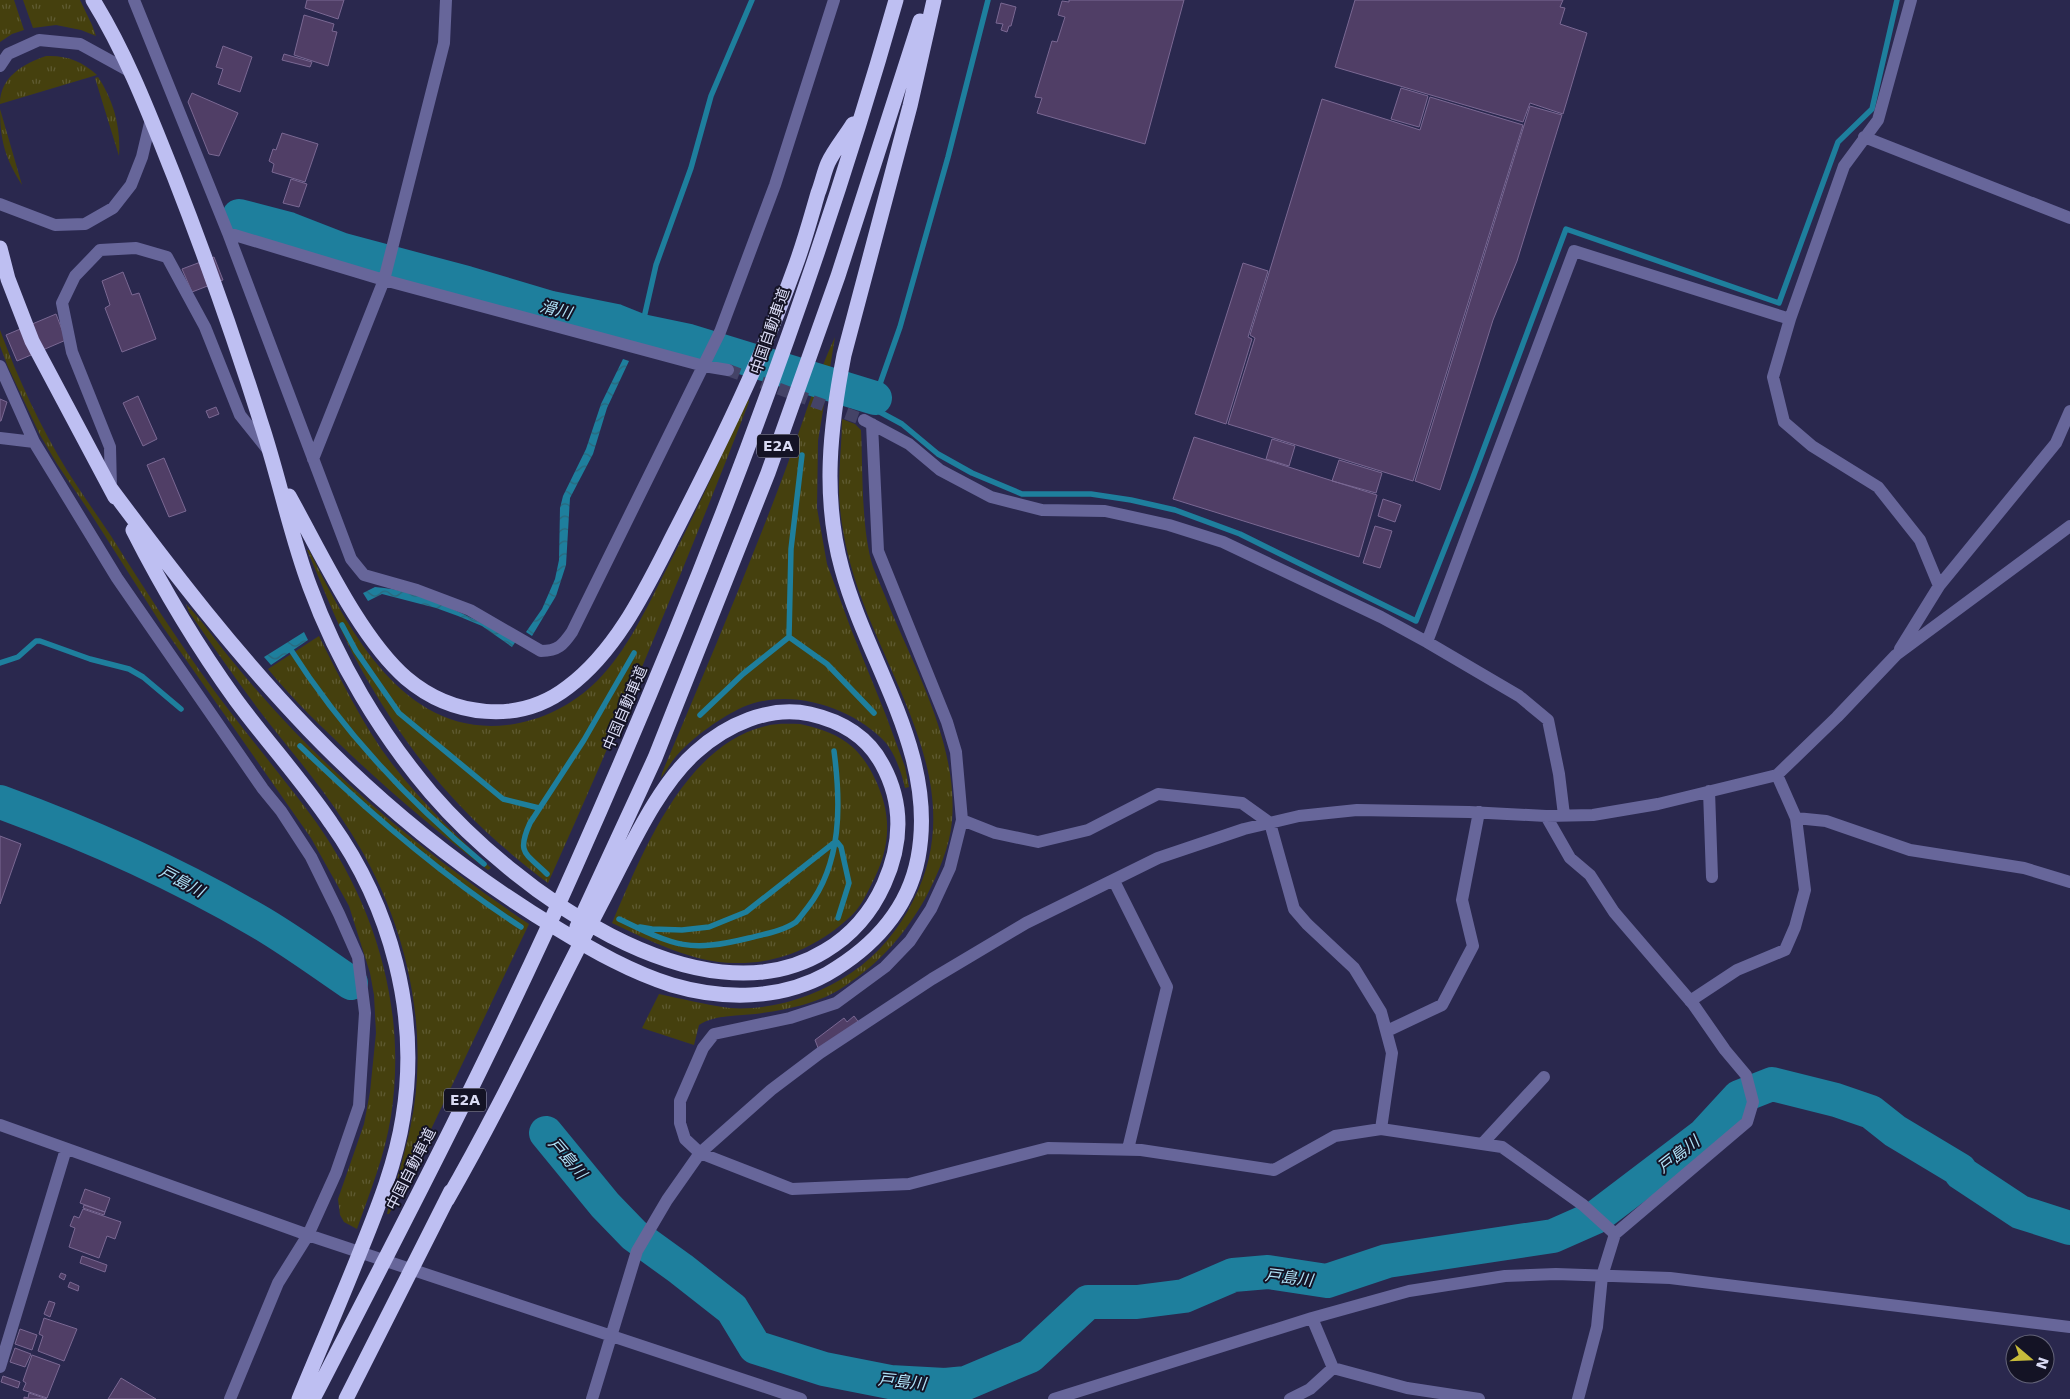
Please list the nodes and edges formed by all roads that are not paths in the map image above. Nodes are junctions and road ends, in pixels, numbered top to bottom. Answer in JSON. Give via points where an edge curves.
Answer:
{"nodes":[{"id":1,"x":94,"y":0,"type":"edge"},
{"id":2,"x":102,"y":0,"type":"edge"},
{"id":3,"x":134,"y":0,"type":"edge"},
{"id":4,"x":446,"y":0,"type":"edge"},
{"id":5,"x":834,"y":0,"type":"edge"},
{"id":6,"x":896,"y":0,"type":"edge"},
{"id":7,"x":926,"y":0,"type":"edge"},
{"id":8,"x":934,"y":0,"type":"edge"},
{"id":9,"x":1911,"y":0,"type":"edge"},
{"id":10,"x":109,"y":26,"type":"junction"},
{"id":11,"x":0,"y":66,"type":"edge"},
{"id":12,"x":131,"y":72,"type":"junction"},
{"id":13,"x":864,"y":109,"type":"junction"},
{"id":14,"x":151,"y":119,"type":"junction"},
{"id":15,"x":1864,"y":137,"type":"junction"},
{"id":16,"x":0,"y":204,"type":"edge"},
{"id":17,"x":2070,"y":218,"type":"edge"},
{"id":18,"x":228,"y":233,"type":"junction"},
{"id":19,"x":0,"y":248,"type":"edge"},
{"id":20,"x":384,"y":280,"type":"junction"},
{"id":21,"x":1790,"y":319,"type":"junction"},
{"id":22,"x":0,"y":366,"type":"edge"},
{"id":23,"x":704,"y":366,"type":"junction"},
{"id":24,"x":728,"y":370,"type":"tunnel mouth"},
{"id":25,"x":2070,"y":411,"type":"edge"},
{"id":26,"x":0,"y":438,"type":"edge"},
{"id":27,"x":34,"y":442,"type":"junction"},
{"id":28,"x":270,"y":452,"type":"junction"},
{"id":29,"x":313,"y":459,"type":"junction"},
{"id":30,"x":276,"y":473,"type":"junction"},
{"id":31,"x":111,"y":489,"type":"junction"},
{"id":32,"x":2070,"y":526,"type":"edge"},
{"id":33,"x":1939,"y":586,"type":"junction"},
{"id":34,"x":1427,"y":642,"type":"junction"},
{"id":35,"x":1896,"y":655,"type":"junction"},
{"id":36,"x":1777,"y":775,"type":"junction"},
{"id":37,"x":1709,"y":791,"type":"junction"},
{"id":38,"x":1479,"y":812,"type":"junction"},
{"id":39,"x":1564,"y":815,"type":"junction"},
{"id":40,"x":1546,"y":816,"type":"junction"},
{"id":41,"x":1796,"y":818,"type":"junction"},
{"id":42,"x":962,"y":820,"type":"junction"},
{"id":43,"x":1270,"y":823,"type":"junction"},
{"id":44,"x":1712,"y":877,"type":"dead end"},
{"id":45,"x":1114,"y":881,"type":"junction"},
{"id":46,"x":2070,"y":882,"type":"edge"},
{"id":47,"x":604,"y":884,"type":"junction"},
{"id":48,"x":1690,"y":1001,"type":"junction"},
{"id":49,"x":1387,"y":1031,"type":"junction"},
{"id":50,"x":1544,"y":1077,"type":"dead end"},
{"id":51,"x":0,"y":1125,"type":"edge"},
{"id":52,"x":1381,"y":1129,"type":"junction"},
{"id":53,"x":1482,"y":1144,"type":"junction"},
{"id":54,"x":66,"y":1149,"type":"junction"},
{"id":55,"x":1128,"y":1149,"type":"junction"},
{"id":56,"x":700,"y":1153,"type":"junction"},
{"id":57,"x":1612,"y":1230,"type":"junction"},
{"id":58,"x":308,"y":1235,"type":"junction"},
{"id":59,"x":1602,"y":1276,"type":"junction"},
{"id":60,"x":1312,"y":1318,"type":"junction"},
{"id":61,"x":2070,"y":1327,"type":"edge"},
{"id":62,"x":612,"y":1337,"type":"junction"},
{"id":63,"x":0,"y":1367,"type":"edge"},
{"id":64,"x":1333,"y":1368,"type":"junction"},
{"id":65,"x":230,"y":1399,"type":"edge"},
{"id":66,"x":299,"y":1399,"type":"edge"},
{"id":67,"x":313,"y":1399,"type":"edge"},
{"id":68,"x":346,"y":1399,"type":"edge"},
{"id":69,"x":592,"y":1399,"type":"edge"},
{"id":70,"x":801,"y":1399,"type":"edge"},
{"id":71,"x":1054,"y":1399,"type":"edge"},
{"id":72,"x":1290,"y":1399,"type":"edge"},
{"id":73,"x":1479,"y":1399,"type":"edge"},
{"id":74,"x":1578,"y":1399,"type":"edge"}],
"edges":[{"from":1,"to":10,"type":"highway"},
{"from":2,"to":10,"type":"highway"},
{"from":3,"to":18,"type":"street"},
{"from":4,"to":20,"type":"street","via":[[444,43]]},
{"from":5,"to":23,"type":"street","via":[[775,185]]},
{"from":6,"to":13,"type":"highway","name":"中国自動車道","number":"E2A"},
{"from":7,"to":47,"type":"highway","number":"E2A","via":[[838,276],[768,473]]},
{"from":8,"to":31,"type":"highway","via":[[910,106],[844,355],[836,396],[829,471],[830,505],[841,567],[851,600],[902,722],[916,767],[922,816],[921,838],[910,885],[887,926],[852,959],[832,971],[812,982],[767,994],[743,996],[696,990],[652,978],[603,956],[532,913],[408,822],[311,732],[222,634]]},
{"from":9,"to":15,"type":"street","via":[[1878,120]]},
{"from":10,"to":12,"type":"highway"},
{"from":11,"to":12,"type":"street","via":[[8,54],[39,40],[80,44]]},
{"from":12,"to":14,"type":"highway"},
{"from":13,"to":30,"type":"highway","via":[[828,163],[795,267],[763,345],[727,427],[662,557],[604,652],[567,688],[546,701],[503,712],[482,712],[440,700],[406,677],[354,613]]},
{"from":13,"to":67,"type":"highway","name":"中国自動車道","number":"E2A","via":[[743,461],[688,603],[576,867],[396,1238]]},
{"from":14,"to":16,"type":"street","via":[[142,158],[131,186],[113,208],[85,224],[55,225]]},
{"from":14,"to":28,"type":"highway","via":[[209,266]]},
{"from":15,"to":17,"type":"street"},
{"from":15,"to":21,"type":"street","via":[[1844,166]]},
{"from":18,"to":20,"type":"street"},
{"from":18,"to":29,"type":"street"},
{"from":19,"to":31,"type":"highway","via":[[8,279],[32,341]]},
{"from":20,"to":23,"type":"street"},
{"from":20,"to":29,"type":"street"},
{"from":21,"to":33,"type":"street","via":[[1773,376],[1784,422],[1812,446],[1878,486],[1920,540]]},
{"from":21,"to":34,"type":"street","via":[[1574,250]]},
{"from":22,"to":27,"type":"street"},
{"from":23,"to":24,"type":"street"},
{"from":23,"to":29,"type":"street","via":[[572,632],[561,647],[551,651],[541,651],[470,610],[364,575],[351,559]]},
{"from":25,"to":33,"type":"street","via":[[2056,443]]},
{"from":26,"to":27,"type":"street"},
{"from":27,"to":58,"type":"street","via":[[117,578],[311,857],[358,957],[365,1013],[359,1106],[336,1173]]},
{"from":28,"to":30,"type":"highway"},
{"from":28,"to":31,"type":"street","via":[[240,415],[205,327],[167,257],[136,248],[100,250],[75,276],[62,304],[72,352],[110,447]]},
{"from":30,"to":47,"type":"highway","via":[[298,550],[327,629],[371,710],[412,770],[490,853],[547,897],[618,939],[673,962],[725,974],[762,974],[782,970],[819,955],[855,929],[880,893],[896,850],[899,830],[894,788],[876,753],[849,728],[816,715],[794,711],[753,718],[712,739],[687,761]]},
{"from":31,"to":66,"type":"highway","via":[[154,572],[200,649],[333,824],[355,860],[375,899],[398,971],[404,1009],[407,1082],[403,1117],[385,1187]]},
{"from":32,"to":35,"type":"street"},
{"from":33,"to":35,"type":"street"},
{"from":34,"to":39,"type":"street","via":[[1519,696],[1548,720]]},
{"from":34,"to":42,"type":"street","via":[[1223,542],[1170,525],[1105,511],[1042,510],[991,497],[940,470],[909,444],[868,422],[878,551],[947,722],[956,752]]},
{"from":35,"to":36,"type":"street"},
{"from":36,"to":37,"type":"street"},
{"from":36,"to":41,"type":"street"},
{"from":37,"to":39,"type":"street","via":[[1636,808],[1593,815]]},
{"from":37,"to":44,"type":"street"},
{"from":38,"to":40,"type":"street"},
{"from":38,"to":43,"type":"street","via":[[1358,810],[1299,816]]},
{"from":38,"to":49,"type":"street","via":[[1462,900],[1473,946],[1442,1005]]},
{"from":39,"to":40,"type":"street"},
{"from":40,"to":48,"type":"street","via":[[1570,858],[1590,875],[1614,912]]},
{"from":41,"to":46,"type":"street","via":[[1826,821],[1910,850],[2024,868]]},
{"from":41,"to":48,"type":"street","via":[[1805,890],[1786,950],[1737,970]]},
{"from":42,"to":43,"type":"street","via":[[1038,842],[1088,830],[1158,794],[1242,803]]},
{"from":42,"to":56,"type":"street","via":[[950,868],[931,909],[910,941],[885,967],[836,1003],[790,1018],[714,1034],[704,1048],[680,1101],[680,1123],[685,1139]]},
{"from":43,"to":45,"type":"street","via":[[1158,858]]},
{"from":43,"to":49,"type":"street","via":[[1294,909],[1354,968],[1381,1012]]},
{"from":45,"to":55,"type":"street","via":[[1167,987]]},
{"from":45,"to":56,"type":"street","via":[[1026,923],[932,978],[820,1053],[771,1090]]},
{"from":47,"to":68,"type":"highway","number":"E2A"},
{"from":48,"to":57,"type":"street","via":[[1746,1076],[1753,1102],[1747,1122]]},
{"from":49,"to":52,"type":"street","via":[[1392,1053]]},
{"from":50,"to":53,"type":"street"},
{"from":51,"to":54,"type":"street"},
{"from":52,"to":53,"type":"street"},
{"from":52,"to":55,"type":"street","via":[[1335,1136],[1274,1170]]},
{"from":53,"to":57,"type":"street","via":[[1502,1147]]},
{"from":54,"to":58,"type":"street"},
{"from":54,"to":63,"type":"street"},
{"from":55,"to":56,"type":"street","via":[[1048,1148],[909,1184],[792,1189]]},
{"from":56,"to":62,"type":"street","via":[[637,1251]]},
{"from":57,"to":59,"type":"street"},
{"from":58,"to":62,"type":"street"},
{"from":58,"to":65,"type":"street","via":[[278,1283]]},
{"from":59,"to":60,"type":"street","via":[[1505,1276],[1410,1291]]},
{"from":59,"to":61,"type":"street","via":[[1670,1278]]},
{"from":59,"to":74,"type":"street","via":[[1597,1327]]},
{"from":60,"to":64,"type":"street"},
{"from":60,"to":71,"type":"street"},
{"from":62,"to":69,"type":"street"},
{"from":62,"to":70,"type":"street"},
{"from":64,"to":72,"type":"street","via":[[1310,1389]]},
{"from":64,"to":73,"type":"street","via":[[1407,1388]]}]}
